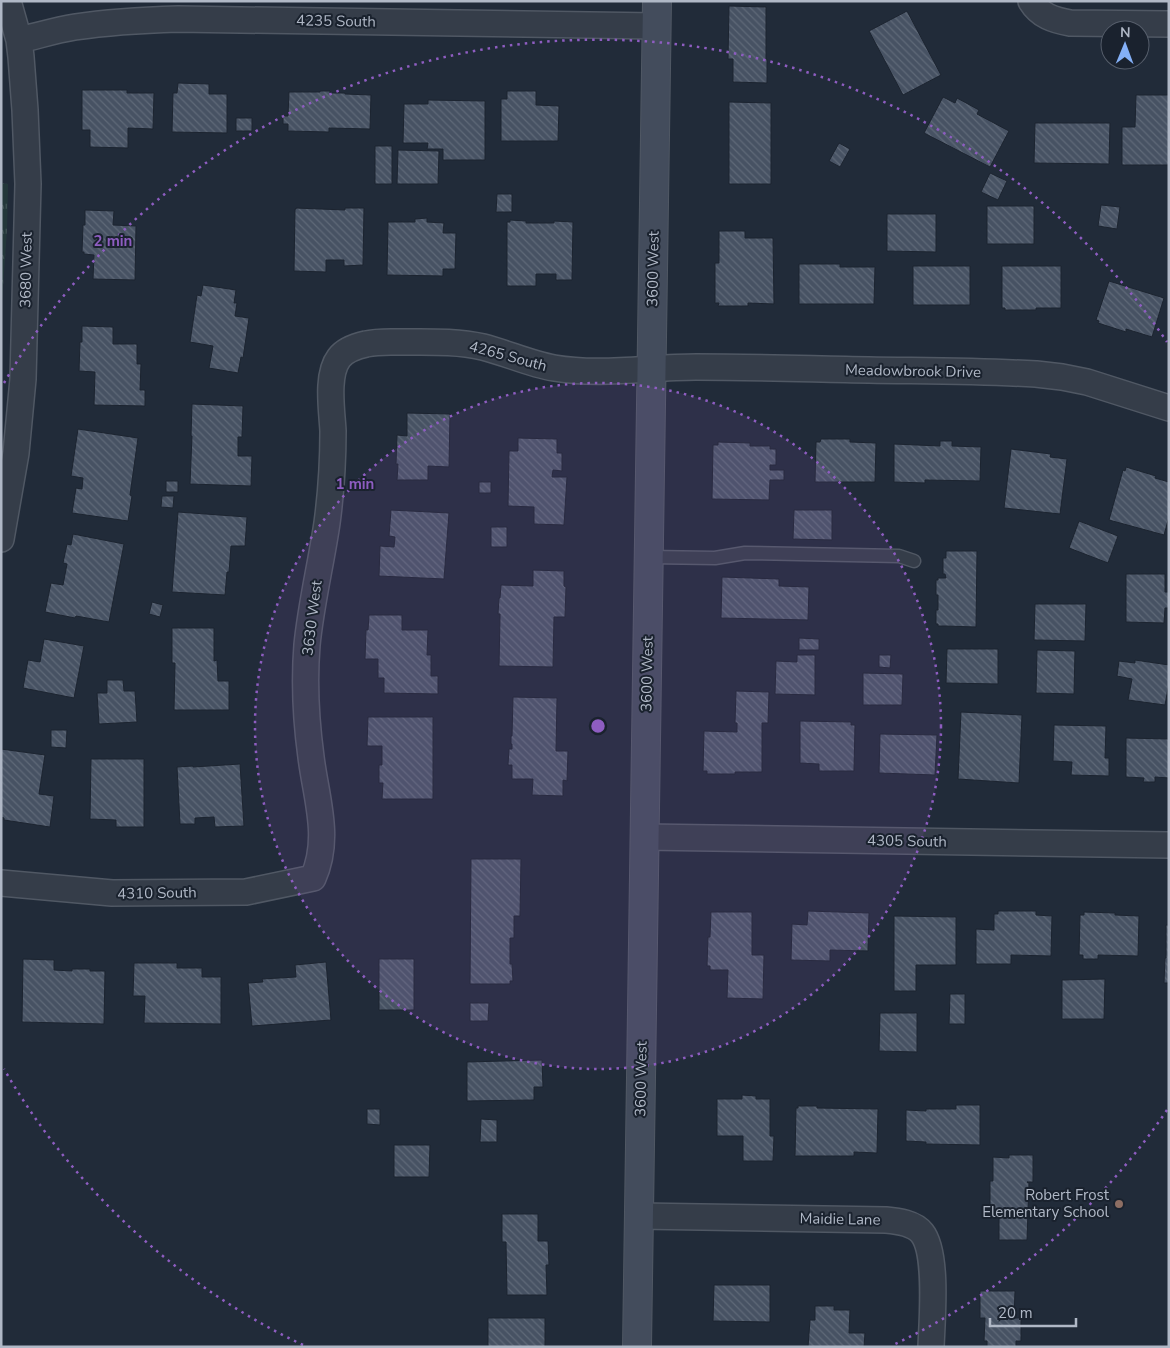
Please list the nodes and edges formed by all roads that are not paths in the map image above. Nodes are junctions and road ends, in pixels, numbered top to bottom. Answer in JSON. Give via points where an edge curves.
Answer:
{"nodes":[{"id":1,"x":8,"y":1,"type":"edge"},
{"id":2,"x":1033,"y":4,"type":"edge"},
{"id":3,"x":657,"y":14,"type":"edge"},
{"id":4,"x":1169,"y":24,"type":"edge"},
{"id":5,"x":18,"y":40,"type":"junction"},
{"id":6,"x":338,"y":359,"type":"joint"},
{"id":7,"x":652,"y":368,"type":"junction"},
{"id":8,"x":1169,"y":408,"type":"edge"},
{"id":9,"x":1,"y":539,"type":"edge"},
{"id":10,"x":648,"y":557,"type":"junction"},
{"id":11,"x":914,"y":560,"type":"dead end"},
{"id":12,"x":644,"y":837,"type":"junction"},
{"id":13,"x":1169,"y":845,"type":"edge"},
{"id":14,"x":312,"y":878,"type":"joint"},
{"id":15,"x":1,"y":883,"type":"edge"},
{"id":16,"x":639,"y":1216,"type":"junction"},
{"id":17,"x":637,"y":1347,"type":"edge"},
{"id":18,"x":931,"y":1347,"type":"edge"}],
"edges":[{"from":1,"to":5,"type":"street","name":"3680 West"},
{"from":2,"to":4,"type":"street","via":[[1043,15],[1056,21]]},
{"from":3,"to":5,"type":"street","name":"4235 South","via":[[125,21]]},
{"from":3,"to":7,"type":"street","name":"3600 West"},
{"from":5,"to":9,"type":"street","name":"3680 West","via":[[28,184],[25,345],[17,443]]},
{"from":6,"to":7,"type":"street","name":"4265 South","via":[[357,346],[368,343],[442,342],[480,346],[556,368],[602,372]]},
{"from":6,"to":14,"type":"street","name":"3630 West","via":[[331,380],[333,457],[330,500],[307,650],[308,731],[322,838],[319,865]]},
{"from":7,"to":8,"type":"street","name":"Meadowbrook Drive","via":[[1036,374],[1087,382]]},
{"from":7,"to":10,"type":"street","name":"3600 West"},
{"from":10,"to":11,"type":"lane","via":[[715,558],[745,553],[898,556]]},
{"from":10,"to":12,"type":"street","name":"3600 West"},
{"from":12,"to":13,"type":"street","name":"4305 South"},
{"from":12,"to":16,"type":"street","name":"3600 West"},
{"from":14,"to":15,"type":"street","name":"4310 South","via":[[246,892],[112,894]]},
{"from":16,"to":17,"type":"street","name":"3600 West"},
{"from":16,"to":18,"type":"street","name":"Maidie Lane","via":[[886,1220],[910,1225],[921,1231],[930,1255]]}]}
